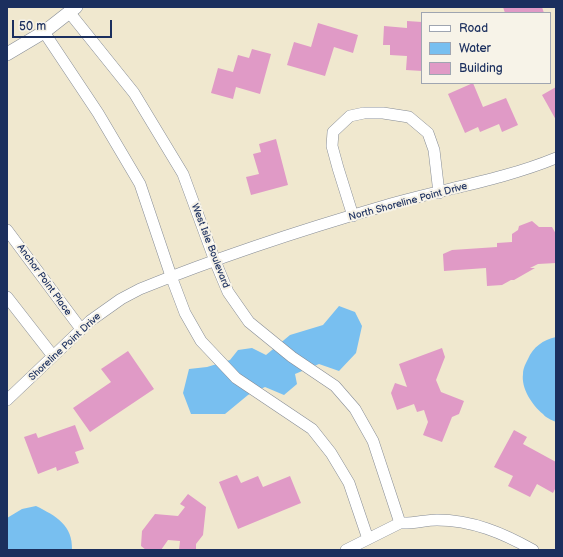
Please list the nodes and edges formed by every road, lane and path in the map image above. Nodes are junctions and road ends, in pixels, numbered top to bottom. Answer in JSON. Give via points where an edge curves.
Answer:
{"nodes":[{"id":1,"x":72,"y":10,"type":"edge"},
{"id":2,"x":44,"y":32,"type":"junction"},
{"id":3,"x":7,"y":54,"type":"edge"},
{"id":4,"x":556,"y":158,"type":"edge"},
{"id":5,"x":439,"y":193,"type":"junction"},
{"id":6,"x":353,"y":216,"type":"junction"},
{"id":7,"x":7,"y":230,"type":"edge"},
{"id":8,"x":215,"y":261,"type":"junction"},
{"id":9,"x":171,"y":276,"type":"junction"},
{"id":10,"x":7,"y":298,"type":"edge"},
{"id":11,"x":81,"y":330,"type":"junction"},
{"id":12,"x":53,"y":356,"type":"junction"},
{"id":13,"x":7,"y":400,"type":"edge"},
{"id":14,"x":400,"y":523,"type":"junction"},
{"id":15,"x":368,"y":539,"type":"junction"},
{"id":16,"x":346,"y":550,"type":"edge"},
{"id":17,"x":533,"y":550,"type":"edge"}],
"edges":[{"from":1,"to":2,"type":"street"},
{"from":1,"to":8,"type":"street","name":"West Isle Boulevard","via":[[134,93],[183,174]]},
{"from":2,"to":3,"type":"street"},
{"from":2,"to":9,"type":"street","via":[[98,113],[140,184]]},
{"from":4,"to":5,"type":"street","name":"North Shoreline Point Drive","via":[[513,174]]},
{"from":5,"to":6,"type":"street","name":"North Shoreline Point Drive"},
{"from":5,"to":6,"type":"street","via":[[434,150],[428,133],[409,117],[383,113],[350,116],[334,132],[332,146]]},
{"from":6,"to":8,"type":"street","name":"North Shoreline Point Drive"},
{"from":7,"to":11,"type":"street","name":"Anchor Point Place"},
{"from":8,"to":9,"type":"street","name":"Shoreline Point Drive"},
{"from":8,"to":14,"type":"street","name":"West Isle Boulevard","via":[[228,292],[248,322],[335,386],[355,409],[373,441]]},
{"from":9,"to":11,"type":"street","name":"Shoreline Point Drive","via":[[121,299]]},
{"from":9,"to":15,"type":"street","via":[[185,312],[201,341],[217,359],[236,378],[312,429],[331,453],[349,483]]},
{"from":10,"to":12,"type":"street"},
{"from":11,"to":12,"type":"street","name":"Shoreline Point Drive"},
{"from":12,"to":13,"type":"street","name":"Shoreline Point Drive"},
{"from":14,"to":15,"type":"street"},
{"from":14,"to":17,"type":"street","via":[[456,520],[508,536]]},
{"from":15,"to":16,"type":"street"}]}
